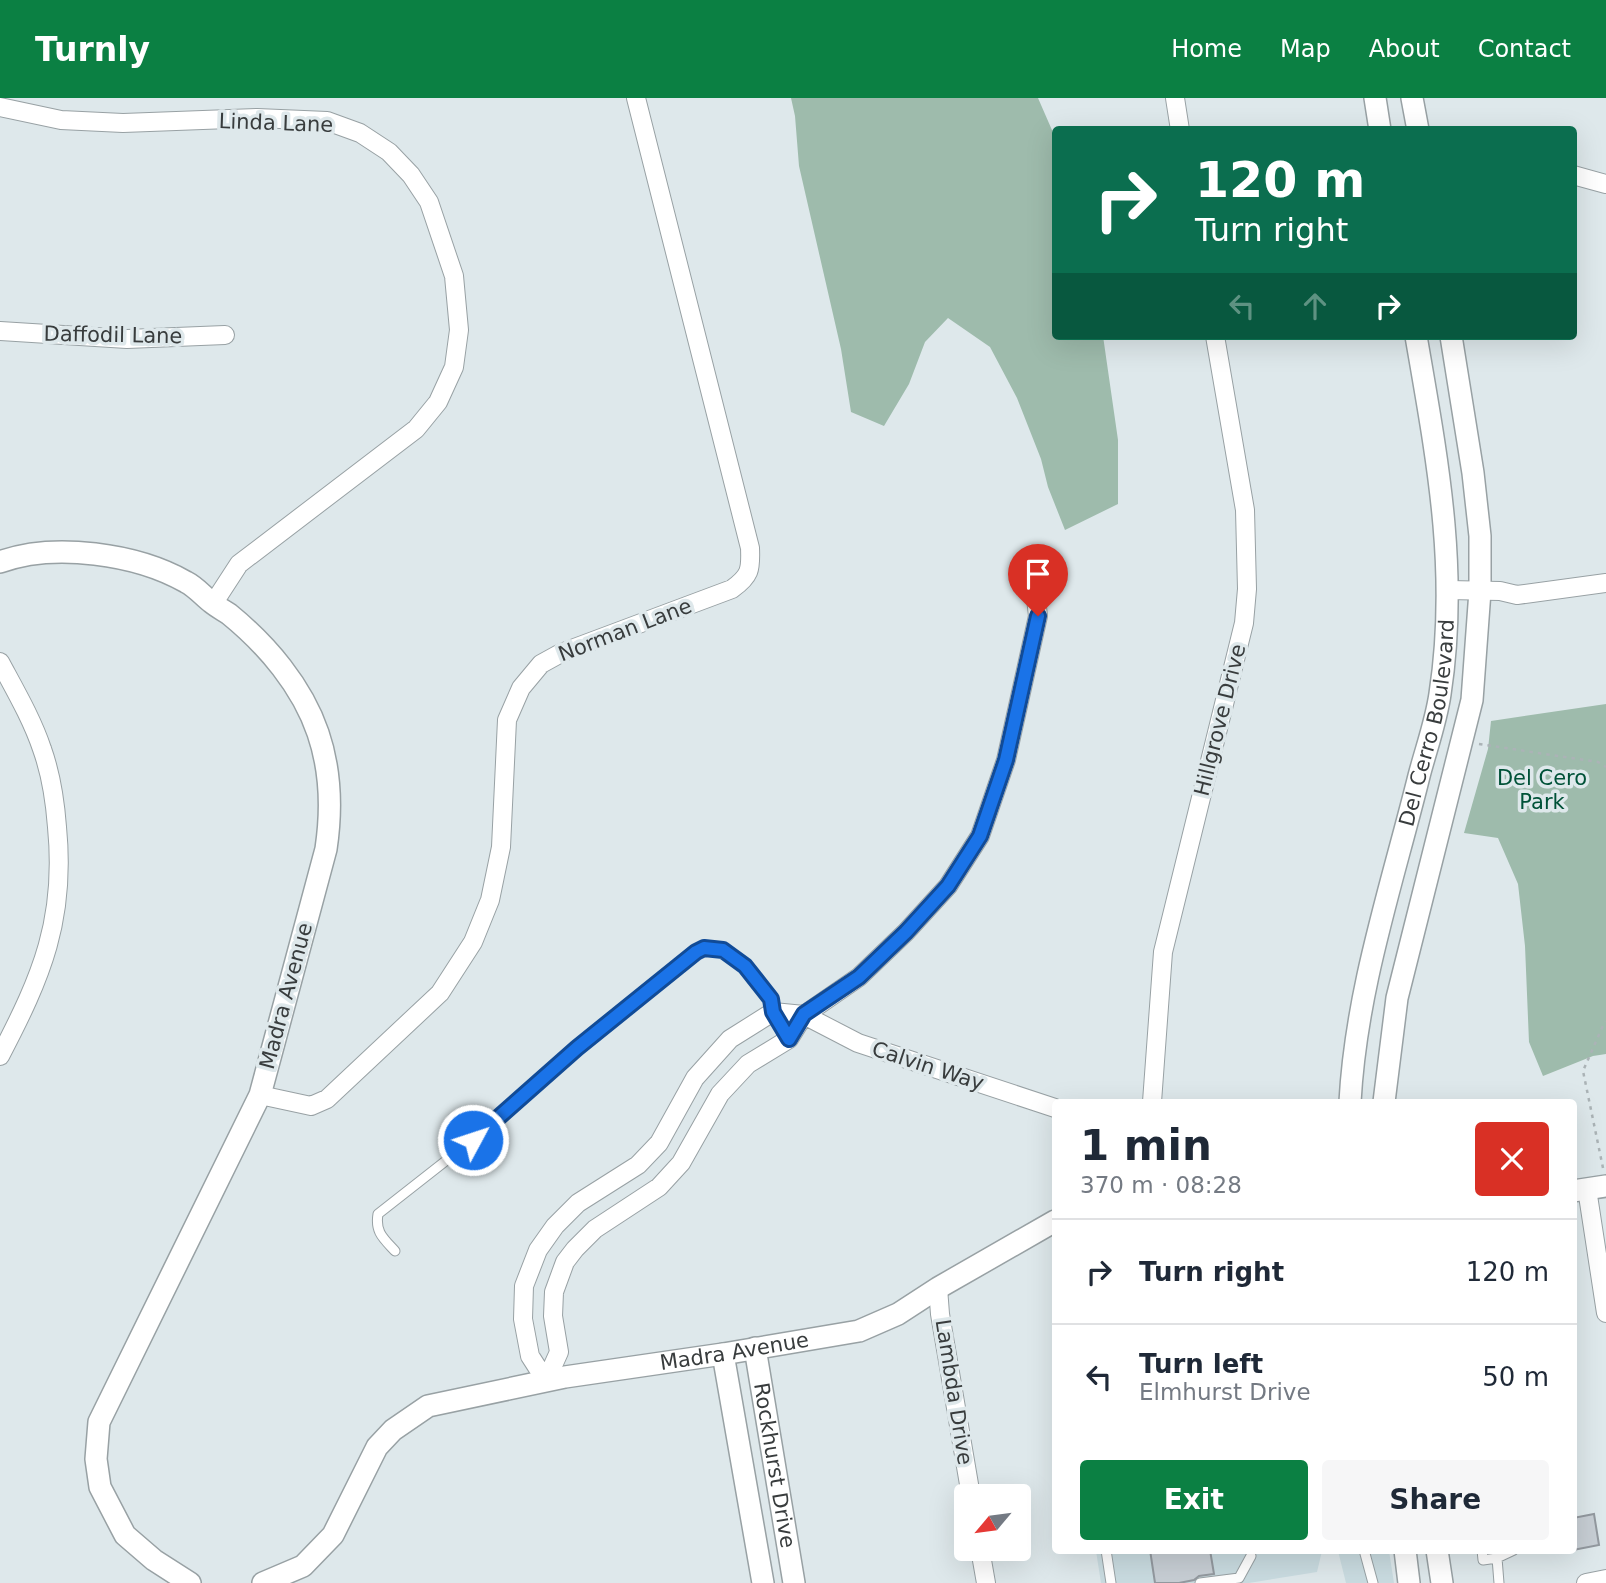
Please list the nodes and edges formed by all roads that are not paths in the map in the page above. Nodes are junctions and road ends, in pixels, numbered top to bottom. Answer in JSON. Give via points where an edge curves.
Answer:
{"nodes":[{"id":1,"x":636,"y":98,"type":"edge"},
{"id":2,"x":1175,"y":98,"type":"edge"},
{"id":3,"x":1375,"y":98,"type":"edge"},
{"id":4,"x":1412,"y":98,"type":"edge"},
{"id":5,"x":0,"y":107,"type":"edge"},
{"id":6,"x":1179,"y":126,"type":"edge"},
{"id":7,"x":1379,"y":126,"type":"edge"},
{"id":8,"x":1417,"y":126,"type":"edge"},
{"id":9,"x":1577,"y":176,"type":"edge"},
{"id":10,"x":1606,"y":184,"type":"edge"},
{"id":11,"x":0,"y":331,"type":"edge"},
{"id":12,"x":225,"y":335,"type":"dead end"},
{"id":13,"x":1216,"y":340,"type":"edge"},
{"id":14,"x":1417,"y":340,"type":"edge"},
{"id":15,"x":1452,"y":340,"type":"edge"},
{"id":16,"x":0,"y":562,"type":"edge"},
{"id":17,"x":1033,"y":572,"type":"dead end"},
{"id":18,"x":1606,"y":583,"type":"edge"},
{"id":19,"x":1448,"y":590,"type":"junction"},
{"id":20,"x":1480,"y":591,"type":"junction"},
{"id":21,"x":213,"y":604,"type":"junction"},
{"id":22,"x":0,"y":662,"type":"edge"},
{"id":23,"x":773,"y":1012,"type":"junction"},
{"id":24,"x":804,"y":1014,"type":"junction"},
{"id":25,"x":789,"y":1039,"type":"junction"},
{"id":26,"x":0,"y":1056,"type":"edge"},
{"id":27,"x":260,"y":1095,"type":"junction"},
{"id":28,"x":1152,"y":1099,"type":"edge"},
{"id":29,"x":1350,"y":1099,"type":"edge"},
{"id":30,"x":1384,"y":1099,"type":"edge"},
{"id":31,"x":1052,"y":1107,"type":"edge"},
{"id":32,"x":1592,"y":1183,"type":"edge"},
{"id":33,"x":1052,"y":1222,"type":"edge"},
{"id":34,"x":395,"y":1251,"type":"dead end"},
{"id":35,"x":938,"y":1288,"type":"junction"},
{"id":36,"x":1606,"y":1313,"type":"edge"},
{"id":37,"x":755,"y":1348,"type":"junction"},
{"id":38,"x":723,"y":1354,"type":"junction"},
{"id":39,"x":546,"y":1381,"type":"junction"},
{"id":40,"x":969,"y":1484,"type":"edge"},
{"id":41,"x":1107,"y":1554,"type":"edge"},
{"id":42,"x":1365,"y":1554,"type":"edge"},
{"id":43,"x":1405,"y":1554,"type":"edge"},
{"id":44,"x":1438,"y":1554,"type":"edge"},
{"id":45,"x":1482,"y":1554,"type":"edge"},
{"id":46,"x":1506,"y":1554,"type":"edge"},
{"id":47,"x":1251,"y":1556,"type":"dead end"},
{"id":48,"x":1497,"y":1558,"type":"junction"},
{"id":49,"x":982,"y":1561,"type":"edge"},
{"id":50,"x":1606,"y":1579,"type":"edge"},
{"id":51,"x":190,"y":1583,"type":"edge"},
{"id":52,"x":263,"y":1583,"type":"edge"},
{"id":53,"x":763,"y":1583,"type":"edge"},
{"id":54,"x":794,"y":1583,"type":"edge"},
{"id":55,"x":986,"y":1583,"type":"edge"},
{"id":56,"x":1111,"y":1583,"type":"edge"},
{"id":57,"x":1200,"y":1583,"type":"edge"},
{"id":58,"x":1373,"y":1583,"type":"edge"},
{"id":59,"x":1409,"y":1583,"type":"edge"},
{"id":60,"x":1442,"y":1583,"type":"edge"},
{"id":61,"x":1499,"y":1583,"type":"edge"},
{"id":62,"x":1586,"y":1583,"type":"edge"}],
"edges":[{"from":1,"to":27,"type":"street","name":"Norman Lane","via":[[750,548],[751,569],[732,589],[541,664],[520,688],[507,720],[501,847],[490,900],[473,942],[440,993],[327,1099],[311,1105]]},
{"from":2,"to":6,"type":"street"},
{"from":3,"to":7,"type":"street"},
{"from":4,"to":8,"type":"street"},
{"from":5,"to":21,"type":"street","name":"Linda Lane","via":[[61,120],[123,123],[257,118],[327,121],[359,133],[389,152],[429,202],[454,276],[459,330],[454,367],[443,393],[416,429],[239,565]]},
{"from":9,"to":10,"type":"street"},
{"from":11,"to":12,"type":"street","name":"Daffodil Lane","via":[[127,340]]},
{"from":13,"to":28,"type":"street","name":"Hillgrove Drive","via":[[1245,510],[1247,589],[1244,623],[1163,952]]},
{"from":14,"to":19,"type":"street","name":"Del Cerro Boulevard","via":[[1440,477]]},
{"from":15,"to":20,"type":"street","name":"Del Cerro Boulevard","via":[[1473,473]]},
{"from":16,"to":21,"type":"street","name":"Madra Avenue","via":[[22,554],[57,551],[127,559],[188,583]]},
{"from":17,"to":24,"type":"street","via":[[1038,616],[1006,760],[980,836],[948,886],[906,932],[859,977]]},
{"from":18,"to":20,"type":"street","via":[[1517,595]]},
{"from":19,"to":20,"type":"street"},
{"from":19,"to":29,"type":"street","name":"Del Cerro Boulevard","via":[[1440,695],[1372,953],[1356,1035]]},
{"from":20,"to":30,"type":"street","name":"Del Cerro Boulevard","via":[[1472,700],[1397,998]]},
{"from":21,"to":27,"type":"street","name":"Madra Avenue","via":[[270,654],[298,690],[320,740],[330,789],[326,849]]},
{"from":22,"to":26,"type":"street","via":[[42,747],[54,790],[60,880],[54,926],[40,972]]},
{"from":23,"to":24,"type":"street"},
{"from":23,"to":25,"type":"lane"},
{"from":23,"to":34,"type":"lane","via":[[771,999],[733,955],[714,948],[696,952],[577,1048],[494,1123],[378,1213],[376,1226]]},
{"from":23,"to":39,"type":"street","via":[[730,1039],[695,1078],[659,1143],[638,1165],[578,1203],[538,1250],[524,1286],[523,1319],[530,1356]]},
{"from":24,"to":25,"type":"street"},
{"from":24,"to":31,"type":"street","name":"Calvin Way","via":[[858,1042]]},
{"from":25,"to":39,"type":"street","via":[[748,1063],[720,1094],[681,1163],[659,1187],[595,1229],[565,1262],[554,1292],[559,1352]]},
{"from":27,"to":51,"type":"street","name":"Madra Avenue","via":[[99,1422],[96,1458],[100,1487],[125,1535]]},
{"from":32,"to":36,"type":"street"},
{"from":33,"to":35,"type":"street","name":"Madra Avenue"},
{"from":35,"to":37,"type":"street","name":"Madra Avenue","via":[[898,1314],[859,1331]]},
{"from":35,"to":40,"type":"street","name":"Lambda Drive"},
{"from":37,"to":38,"type":"street","name":"Madra Avenue"},
{"from":37,"to":54,"type":"street","name":"Rockhurst Drive"},
{"from":38,"to":39,"type":"street","name":"Madra Avenue"},
{"from":38,"to":53,"type":"street","name":"Rockhurst Drive"},
{"from":39,"to":52,"type":"street","name":"Madra Avenue","via":[[428,1406],[393,1430],[377,1447],[333,1535],[303,1566]]},
{"from":41,"to":56,"type":"lane"},
{"from":42,"to":58,"type":"lane"},
{"from":43,"to":59,"type":"street"},
{"from":44,"to":60,"type":"street"},
{"from":45,"to":48,"type":"lane","via":[[1483,1560]]},
{"from":46,"to":48,"type":"lane"},
{"from":47,"to":57,"type":"lane","via":[[1238,1578]]},
{"from":48,"to":61,"type":"lane"},
{"from":49,"to":55,"type":"street"},
{"from":50,"to":62,"type":"street"}]}
